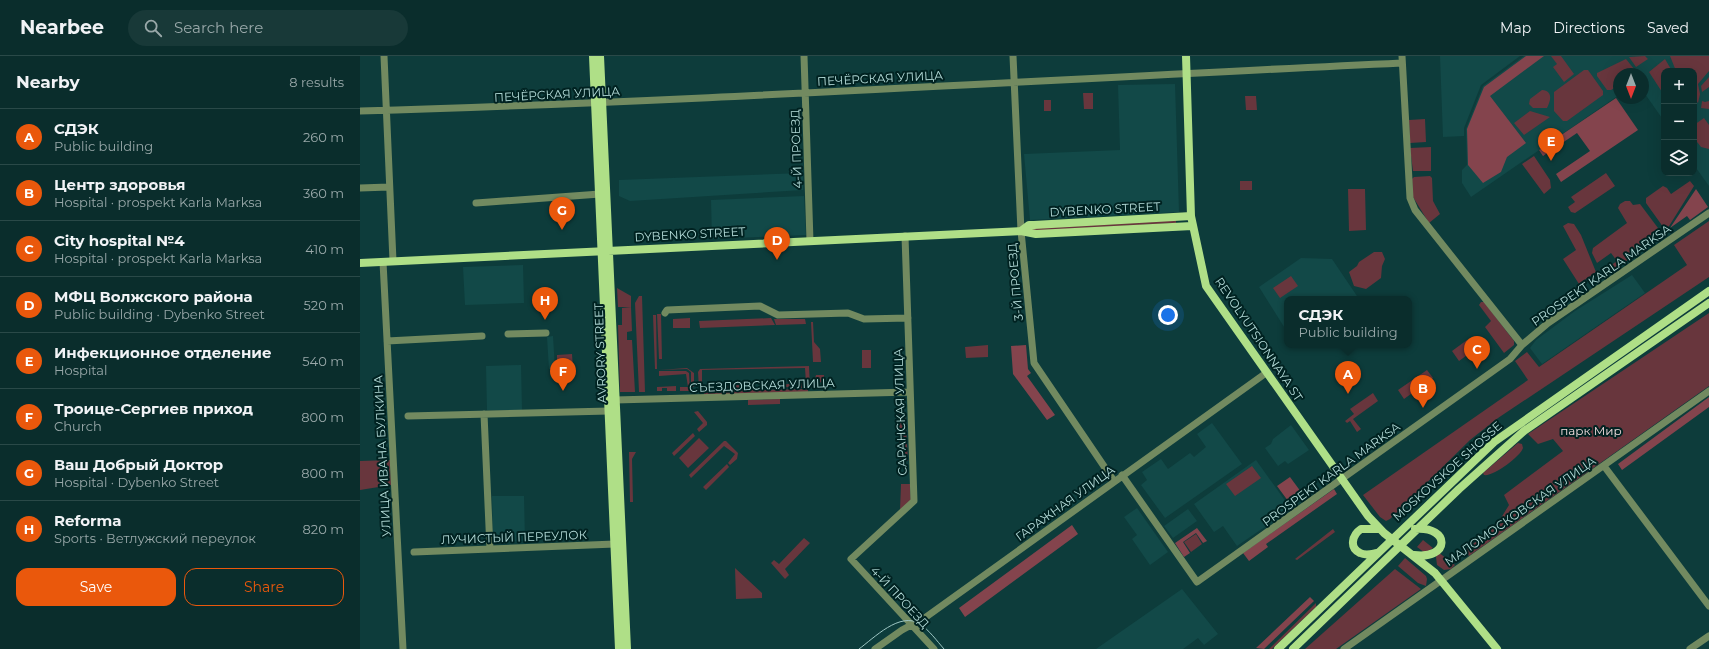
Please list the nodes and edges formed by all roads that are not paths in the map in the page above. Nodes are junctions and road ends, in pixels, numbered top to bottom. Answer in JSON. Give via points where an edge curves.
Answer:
{"nodes":[{"id":1,"x":384,"y":56,"type":"edge"},
{"id":2,"x":593,"y":56,"type":"edge"},
{"id":3,"x":600,"y":56,"type":"edge"},
{"id":4,"x":804,"y":56,"type":"edge"},
{"id":5,"x":1013,"y":56,"type":"edge"},
{"id":6,"x":1186,"y":56,"type":"edge"},
{"id":7,"x":1402,"y":59,"type":"edge"},
{"id":8,"x":1186,"y":73,"type":"junction"},
{"id":9,"x":1014,"y":81,"type":"junction"},
{"id":10,"x":806,"y":93,"type":"junction"},
{"id":11,"x":598,"y":103,"type":"junction"},
{"id":12,"x":386,"y":110,"type":"junction"},
{"id":13,"x":360,"y":111,"type":"edge"},
{"id":14,"x":389,"y":187,"type":"junction"},
{"id":15,"x":360,"y":188,"type":"edge"},
{"id":16,"x":600,"y":194,"type":"junction"},
{"id":17,"x":476,"y":203,"type":"dead end"},
{"id":18,"x":1709,"y":214,"type":"edge"},
{"id":19,"x":1191,"y":216,"type":"junction"},
{"id":20,"x":1192,"y":226,"type":"junction"},
{"id":21,"x":1029,"y":229,"type":"junction"},
{"id":22,"x":1021,"y":231,"type":"junction"},
{"id":23,"x":905,"y":236,"type":"junction"},
{"id":24,"x":810,"y":241,"type":"junction"},
{"id":25,"x":605,"y":251,"type":"junction"},
{"id":26,"x":393,"y":261,"type":"junction"},
{"id":27,"x":383,"y":262,"type":"junction"},
{"id":28,"x":360,"y":263,"type":"edge"},
{"id":29,"x":1709,"y":291,"type":"edge"},
{"id":30,"x":1709,"y":297,"type":"edge"},
{"id":31,"x":1709,"y":304,"type":"edge"},
{"id":32,"x":665,"y":314,"type":"dead end"},
{"id":33,"x":908,"y":318,"type":"junction"},
{"id":34,"x":546,"y":332,"type":"dead end"},
{"id":35,"x":508,"y":334,"type":"dead end"},
{"id":36,"x":482,"y":336,"type":"dead end"},
{"id":37,"x":387,"y":341,"type":"junction"},
{"id":38,"x":1522,"y":345,"type":"junction"},
{"id":39,"x":1266,"y":373,"type":"junction"},
{"id":40,"x":1709,"y":391,"type":"edge"},
{"id":41,"x":910,"y":392,"type":"junction"},
{"id":42,"x":614,"y":400,"type":"junction"},
{"id":43,"x":609,"y":411,"type":"junction"},
{"id":44,"x":484,"y":414,"type":"junction"},
{"id":45,"x":408,"y":416,"type":"dead end"},
{"id":46,"x":1604,"y":466,"type":"junction"},
{"id":47,"x":1122,"y":475,"type":"junction"},
{"id":48,"x":1342,"y":479,"type":"junction"},
{"id":49,"x":1114,"y":481,"type":"junction"},
{"id":50,"x":1380,"y":529,"type":"junction"},
{"id":51,"x":1417,"y":529,"type":"junction"},
{"id":52,"x":1408,"y":530,"type":"junction"},
{"id":53,"x":1396,"y":541,"type":"junction"},
{"id":54,"x":615,"y":544,"type":"junction"},
{"id":55,"x":490,"y":549,"type":"junction"},
{"id":56,"x":414,"y":552,"type":"dead end"},
{"id":57,"x":1381,"y":553,"type":"junction"},
{"id":58,"x":1414,"y":555,"type":"junction"},
{"id":59,"x":851,"y":559,"type":"joint"},
{"id":60,"x":1442,"y":580,"type":"junction"},
{"id":61,"x":1709,"y":606,"type":"edge"},
{"id":62,"x":911,"y":625,"type":"junction"},
{"id":63,"x":1709,"y":636,"type":"edge"},
{"id":64,"x":403,"y":649,"type":"edge"},
{"id":65,"x":619,"y":649,"type":"edge"},
{"id":66,"x":627,"y":649,"type":"edge"},
{"id":67,"x":875,"y":649,"type":"edge"},
{"id":68,"x":934,"y":649,"type":"edge"},
{"id":69,"x":1278,"y":649,"type":"edge"},
{"id":70,"x":1285,"y":649,"type":"edge"},
{"id":71,"x":1293,"y":649,"type":"edge"},
{"id":72,"x":1344,"y":649,"type":"edge"},
{"id":73,"x":1497,"y":649,"type":"edge"},
{"id":74,"x":1690,"y":649,"type":"edge"}],
"edges":[{"from":1,"to":12,"type":"street"},
{"from":2,"to":11,"type":"main road","name":"AVRORY STREET"},
{"from":3,"to":11,"type":"main road","name":"AVRORY STREET"},
{"from":4,"to":10,"type":"street","name":"4-Й ПРОЕЗД"},
{"from":5,"to":9,"type":"street","name":"3-Й ПРОЕЗД"},
{"from":6,"to":8,"type":"main road","name":"REVOLYUTSIONNAYA ST"},
{"from":7,"to":8,"type":"street","name":"ПЕЧЁРСКАЯ УЛИЦА"},
{"from":7,"to":38,"type":"street","via":[[1412,204]]},
{"from":8,"to":9,"type":"street","name":"ПЕЧЁРСКАЯ УЛИЦА"},
{"from":8,"to":19,"type":"main road","name":"REVOLYUTSIONNAYA ST"},
{"from":9,"to":10,"type":"street","name":"ПЕЧЁРСКАЯ УЛИЦА"},
{"from":9,"to":22,"type":"street","name":"3-Й ПРОЕЗД"},
{"from":10,"to":11,"type":"street","name":"ПЕЧЁРСКАЯ УЛИЦА"},
{"from":10,"to":24,"type":"street","name":"4-Й ПРОЕЗД"},
{"from":11,"to":12,"type":"street","name":"ПЕЧЁРСКАЯ УЛИЦА"},
{"from":11,"to":16,"type":"main road","name":"AVRORY STREET"},
{"from":11,"to":25,"type":"main road","name":"AVRORY STREET"},
{"from":12,"to":13,"type":"street","name":"ПЕЧЁРСКАЯ УЛИЦА"},
{"from":12,"to":14,"type":"street"},
{"from":14,"to":15,"type":"street"},
{"from":14,"to":26,"type":"street"},
{"from":16,"to":17,"type":"street"},
{"from":16,"to":25,"type":"main road","name":"AVRORY STREET"},
{"from":18,"to":38,"type":"street","name":"PROSPEKT KARLA MARKSA","via":[[1548,323]]},
{"from":19,"to":20,"type":"main road","name":"REVOLYUTSIONNAYA ST"},
{"from":19,"to":21,"type":"main road","name":"DYBENKO STREET"},
{"from":20,"to":21,"type":"main road","name":"DYBENKO STREET"},
{"from":20,"to":39,"type":"main road","name":"REVOLYUTSIONNAYA ST","via":[[1206,286]]},
{"from":21,"to":22,"type":"main road","name":"DYBENKO STREET"},
{"from":22,"to":23,"type":"main road","name":"DYBENKO STREET"},
{"from":22,"to":49,"type":"street","name":"3-Й ПРОЕЗД","via":[[1034,363]]},
{"from":23,"to":24,"type":"main road","name":"DYBENKO STREET"},
{"from":23,"to":33,"type":"street","name":"САРАНСКАЯ УЛИЦА"},
{"from":24,"to":25,"type":"main road","name":"DYBENKO STREET"},
{"from":25,"to":26,"type":"main road","name":"DYBENKO STREET"},
{"from":25,"to":42,"type":"main road","name":"AVRORY STREET"},
{"from":25,"to":43,"type":"main road","name":"AVRORY STREET"},
{"from":26,"to":27,"type":"main road","name":"DYBENKO STREET"},
{"from":27,"to":28,"type":"main road","name":"DYBENKO STREET"},
{"from":27,"to":37,"type":"street","name":"УЛИЦА ИВАНА БУЛКИНА"},
{"from":29,"to":53,"type":"main road","name":"MOSKOVSKOE SHOSSE","via":[[1494,442]]},
{"from":30,"to":52,"type":"main road","name":"MOSKOVSKOE SHOSSE","via":[[1510,435]]},
{"from":31,"to":51,"type":"main road","name":"MOSKOVSKOE SHOSSE","via":[[1524,431]]},
{"from":32,"to":33,"type":"street","via":[[667,310],[760,306],[778,314],[848,313],[864,319]]},
{"from":33,"to":41,"type":"street","name":"САРАНСКАЯ УЛИЦА"},
{"from":34,"to":35,"type":"street"},
{"from":36,"to":37,"type":"street"},
{"from":37,"to":64,"type":"street","name":"УЛИЦА ИВАНА БУЛКИНА"},
{"from":38,"to":48,"type":"street","name":"PROSPEKT KARLA MARKSA","via":[[1510,359]]},
{"from":39,"to":47,"type":"street","name":"ГАРАЖНАЯ УЛИЦА"},
{"from":39,"to":48,"type":"main road","name":"REVOLYUTSIONNAYA ST"},
{"from":40,"to":46,"type":"street","name":"МАЛОМОСКОВСКАЯ УЛИЦА"},
{"from":41,"to":42,"type":"street","name":"СЪЕЗДОВСКАЯ УЛИЦА"},
{"from":41,"to":59,"type":"street","name":"САРАНСКАЯ УЛИЦА","via":[[914,501]]},
{"from":42,"to":66,"type":"main road","name":"AVRORY STREET"},
{"from":43,"to":44,"type":"street"},
{"from":43,"to":54,"type":"main road","name":"AVRORY STREET"},
{"from":44,"to":45,"type":"street"},
{"from":44,"to":55,"type":"street"},
{"from":46,"to":60,"type":"street","name":"МАЛОМОСКОВСКАЯ УЛИЦА"},
{"from":46,"to":61,"type":"street"},
{"from":47,"to":48,"type":"street","name":"PROSPEKT KARLA MARKSA","via":[[1197,582]]},
{"from":47,"to":49,"type":"street","name":"ГАРАЖНАЯ УЛИЦА"},
{"from":48,"to":50,"type":"main road","name":"REVOLYUTSIONNAYA ST"},
{"from":49,"to":62,"type":"street","name":"ГАРАЖНАЯ УЛИЦА","via":[[926,617]]},
{"from":50,"to":53,"type":"main road"},
{"from":50,"to":57,"type":"main road","via":[[1360,529],[1353,540],[1355,549],[1360,553]]},
{"from":51,"to":52,"type":"main road"},
{"from":51,"to":53,"type":"main road","name":"MOSKOVSKOE SHOSSE"},
{"from":51,"to":58,"type":"main road","via":[[1434,530],[1441,544],[1432,556]]},
{"from":52,"to":53,"type":"main road","name":"MOSKOVSKOE SHOSSE"},
{"from":53,"to":57,"type":"main road","name":"MOSKOVSKOE SHOSSE"},
{"from":53,"to":58,"type":"main road"},
{"from":53,"to":71,"type":"main road","name":"MOSKOVSKOE SHOSSE"},
{"from":54,"to":55,"type":"street","name":"ЛУЧИСТЫЙ ПЕРЕУЛОК"},
{"from":54,"to":65,"type":"main road","name":"AVRORY STREET"},
{"from":55,"to":56,"type":"street","name":"ЛУЧИСТЫЙ ПЕРЕУЛОК"},
{"from":57,"to":69,"type":"main road","name":"MOSKOVSKOE SHOSSE"},
{"from":57,"to":70,"type":"main road","name":"MOSKOVSKOE SHOSSE"},
{"from":58,"to":60,"type":"main road"},
{"from":59,"to":62,"type":"street","name":"4-Й ПРОЕЗД"},
{"from":60,"to":72,"type":"street","name":"МАЛОМОСКОВСКАЯ УЛИЦА"},
{"from":60,"to":73,"type":"main road"},
{"from":62,"to":67,"type":"street","name":"ГАРАЖНАЯ УЛИЦА"},
{"from":62,"to":68,"type":"street","name":"4-Й ПРОЕЗД"},
{"from":63,"to":74,"type":"street"}]}
